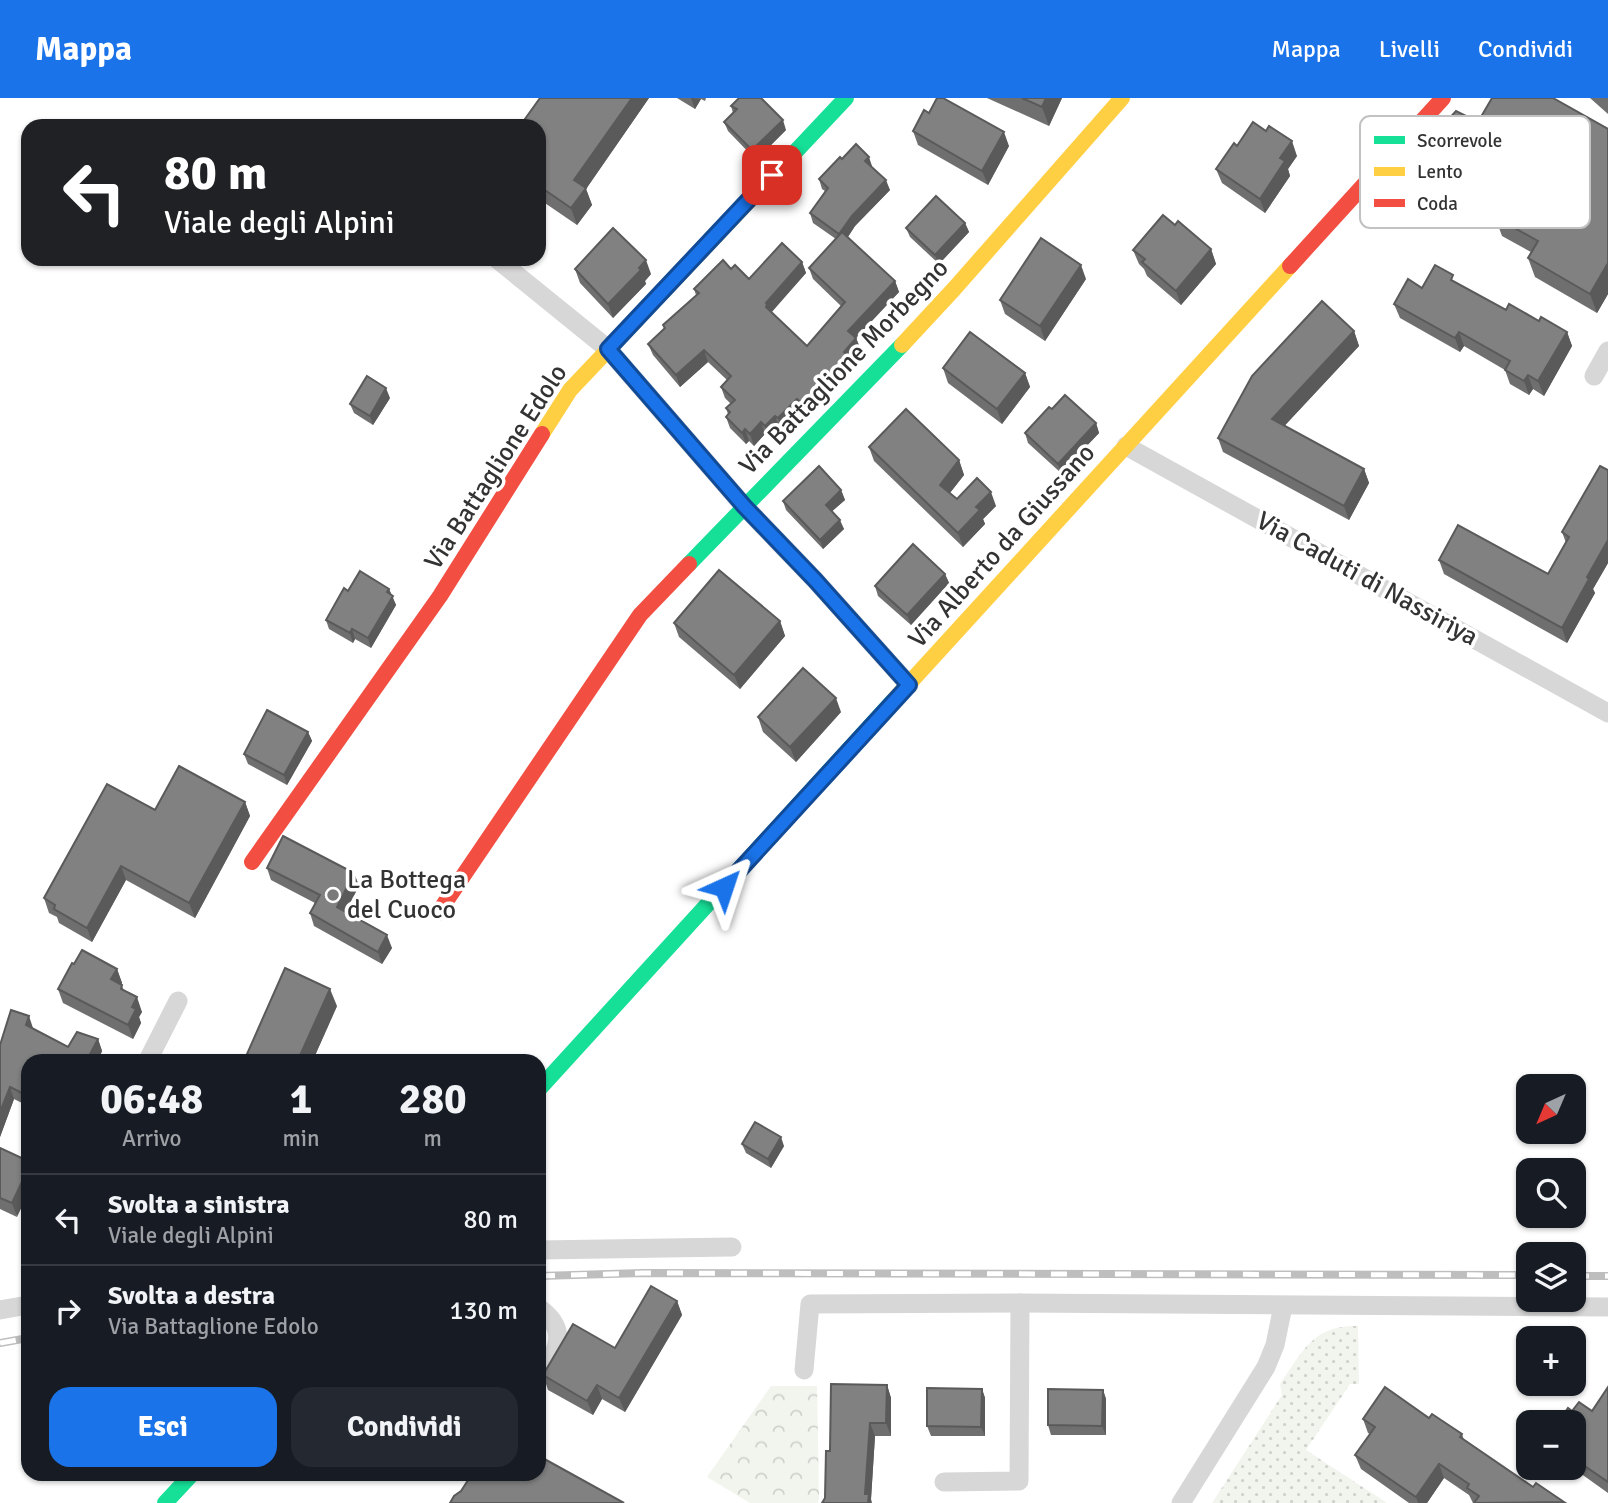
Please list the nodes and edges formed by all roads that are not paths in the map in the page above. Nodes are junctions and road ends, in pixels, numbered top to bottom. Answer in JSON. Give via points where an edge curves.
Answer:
{"nodes":[{"id":1,"x":846,"y":98,"type":"edge"},
{"id":2,"x":1122,"y":98,"type":"edge"},
{"id":3,"x":1443,"y":98,"type":"edge"},
{"id":4,"x":1427,"y":116,"type":"edge"},
{"id":5,"x":1360,"y":189,"type":"edge"},
{"id":6,"x":506,"y":266,"type":"edge"},
{"id":7,"x":608,"y":349,"type":"junction"},
{"id":8,"x":1608,"y":351,"type":"edge"},
{"id":9,"x":1594,"y":376,"type":"dead end"},
{"id":10,"x":1126,"y":446,"type":"junction"},
{"id":11,"x":744,"y":506,"type":"junction"},
{"id":12,"x":909,"y":685,"type":"junction"},
{"id":13,"x":1608,"y":713,"type":"edge"},
{"id":14,"x":252,"y":862,"type":"dead end"},
{"id":15,"x":438,"y":913,"type":"dead end"},
{"id":16,"x":178,"y":1001,"type":"dead end"},
{"id":17,"x":151,"y":1054,"type":"edge"},
{"id":18,"x":546,"y":1081,"type":"edge"},
{"id":19,"x":732,"y":1247,"type":"dead end"},
{"id":20,"x":546,"y":1250,"type":"edge"},
{"id":21,"x":1020,"y":1303,"type":"junction"},
{"id":22,"x":21,"y":1305,"type":"edge"},
{"id":23,"x":1283,"y":1306,"type":"junction"},
{"id":24,"x":1608,"y":1307,"type":"edge"},
{"id":25,"x":0,"y":1310,"type":"edge"},
{"id":26,"x":546,"y":1313,"type":"edge"},
{"id":27,"x":546,"y":1367,"type":"edge"},
{"id":28,"x":804,"y":1370,"type":"dead end"},
{"id":29,"x":185,"y":1481,"type":"edge"},
{"id":30,"x":944,"y":1482,"type":"dead end"},
{"id":31,"x":165,"y":1503,"type":"edge"},
{"id":32,"x":1181,"y":1503,"type":"edge"}],
"edges":[{"from":1,"to":7,"type":"street","name":"Via Battaglione Edolo"},
{"from":2,"to":11,"type":"street","name":"Via Battaglione Morbegno","via":[[954,289]]},
{"from":3,"to":4,"type":"street","name":"Via Alberto da Giussano"},
{"from":5,"to":10,"type":"street","name":"Via Alberto da Giussano"},
{"from":6,"to":7,"type":"street"},
{"from":7,"to":11,"type":"street"},
{"from":7,"to":14,"type":"street","name":"Via Battaglione Edolo","via":[[570,390],[440,596]]},
{"from":8,"to":9,"type":"street"},
{"from":10,"to":12,"type":"street","name":"Via Alberto da Giussano"},
{"from":10,"to":13,"type":"street","name":"Via Caduti di Nassiriya"},
{"from":11,"to":12,"type":"street"},
{"from":11,"to":15,"type":"street","name":"Via Battaglione Morbegno","via":[[640,615]]},
{"from":12,"to":18,"type":"street","name":"Via Alberto da Giussano"},
{"from":16,"to":17,"type":"street"},
{"from":19,"to":20,"type":"street"},
{"from":21,"to":23,"type":"street"},
{"from":21,"to":28,"type":"street","via":[[810,1304]]},
{"from":21,"to":30,"type":"street","via":[[1019,1481]]},
{"from":22,"to":25,"type":"street"},
{"from":23,"to":24,"type":"street"},
{"from":23,"to":32,"type":"street","via":[[1266,1367]]},
{"from":26,"to":27,"type":"street","via":[[559,1333],[556,1352]]},
{"from":29,"to":31,"type":"street"}]}
